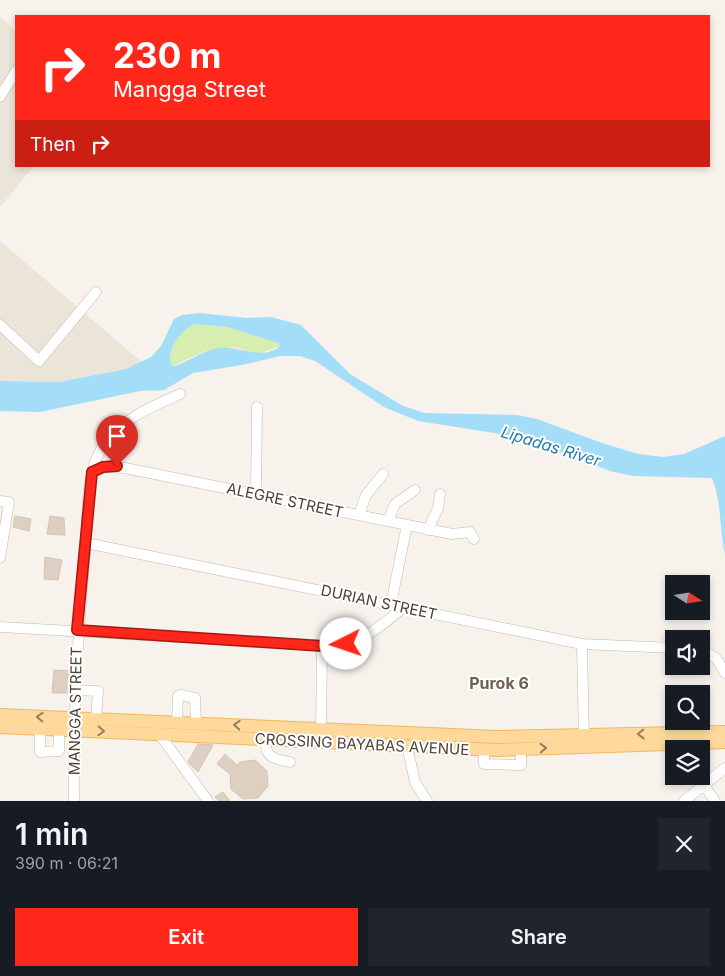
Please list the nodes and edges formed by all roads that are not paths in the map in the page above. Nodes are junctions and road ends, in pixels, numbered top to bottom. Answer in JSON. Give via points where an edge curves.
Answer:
{"nodes":[{"id":1,"x":15,"y":73,"type":"edge"},
{"id":2,"x":0,"y":97,"type":"edge"},
{"id":3,"x":96,"y":292,"type":"dead end"},
{"id":4,"x":0,"y":326,"type":"edge"},
{"id":5,"x":180,"y":394,"type":"dead end"},
{"id":6,"x":257,"y":407,"type":"dead end"},
{"id":7,"x":92,"y":472,"type":"junction"},
{"id":8,"x":383,"y":474,"type":"dead end"},
{"id":9,"x":415,"y":490,"type":"dead end"},
{"id":10,"x":256,"y":494,"type":"junction"},
{"id":11,"x":440,"y":494,"type":"dead end"},
{"id":12,"x":4,"y":502,"type":"edge"},
{"id":13,"x":359,"y":515,"type":"junction"},
{"id":14,"x":388,"y":521,"type":"junction"},
{"id":15,"x":407,"y":525,"type":"junction"},
{"id":16,"x":428,"y":530,"type":"junction"},
{"id":17,"x":474,"y":539,"type":"dead end"},
{"id":18,"x":86,"y":543,"type":"junction"},
{"id":19,"x":0,"y":558,"type":"edge"},
{"id":20,"x":391,"y":604,"type":"junction"},
{"id":21,"x":404,"y":607,"type":"junction"},
{"id":22,"x":0,"y":627,"type":"edge"},
{"id":23,"x":77,"y":630,"type":"junction"},
{"id":24,"x":582,"y":644,"type":"junction"},
{"id":25,"x":322,"y":646,"type":"junction"},
{"id":26,"x":665,"y":648,"type":"edge"},
{"id":27,"x":710,"y":655,"type":"edge"},
{"id":28,"x":725,"y":673,"type":"edge"},
{"id":29,"x":75,"y":690,"type":"junction"},
{"id":30,"x":0,"y":715,"type":"edge"},
{"id":31,"x":96,"y":719,"type":"junction"},
{"id":32,"x":151,"y":722,"type":"junction"},
{"id":33,"x":177,"y":723,"type":"junction"},
{"id":34,"x":196,"y":723,"type":"junction"},
{"id":35,"x":74,"y":724,"type":"junction"},
{"id":36,"x":0,"y":727,"type":"edge"},
{"id":37,"x":40,"y":729,"type":"junction"},
{"id":38,"x":59,"y":730,"type":"junction"},
{"id":39,"x":725,"y":732,"type":"edge"},
{"id":40,"x":159,"y":734,"type":"junction"},
{"id":41,"x":321,"y":735,"type":"junction"},
{"id":42,"x":265,"y":739,"type":"junction"},
{"id":43,"x":584,"y":741,"type":"junction"},
{"id":44,"x":725,"y":742,"type":"edge"},
{"id":45,"x":407,"y":746,"type":"junction"},
{"id":46,"x":290,"y":762,"type":"dead end"},
{"id":47,"x":725,"y":768,"type":"edge"},
{"id":48,"x":710,"y":780,"type":"edge"},
{"id":49,"x":704,"y":785,"type":"joint"},
{"id":50,"x":74,"y":801,"type":"edge"},
{"id":51,"x":208,"y":801,"type":"edge"},
{"id":52,"x":427,"y":801,"type":"edge"},
{"id":53,"x":684,"y":801,"type":"edge"},
{"id":54,"x":715,"y":801,"type":"edge"}],
"edges":[{"from":1,"to":2,"type":"street"},
{"from":3,"to":4,"type":"street","via":[[40,361]]},
{"from":5,"to":7,"type":"street","name":"MANGGA STREET","via":[[140,413],[119,428],[102,447]]},
{"from":6,"to":10,"type":"street"},
{"from":7,"to":10,"type":"street","name":"ALEGRE STREET","via":[[117,466]]},
{"from":7,"to":18,"type":"street","name":"MANGGA STREET"},
{"from":8,"to":13,"type":"street","via":[[366,495]]},
{"from":9,"to":14,"type":"street","via":[[395,504]]},
{"from":10,"to":13,"type":"street","name":"ALEGRE STREET"},
{"from":11,"to":16,"type":"street","via":[[438,508]]},
{"from":12,"to":19,"type":"street"},
{"from":13,"to":14,"type":"street","name":"ALEGRE STREET"},
{"from":14,"to":15,"type":"street","name":"ALEGRE STREET"},
{"from":15,"to":16,"type":"street","name":"ALEGRE STREET"},
{"from":15,"to":20,"type":"street"},
{"from":16,"to":17,"type":"street","name":"ALEGRE STREET","via":[[452,534],[470,532]]},
{"from":18,"to":20,"type":"street","name":"DURIAN STREET"},
{"from":18,"to":23,"type":"street","name":"MANGGA STREET"},
{"from":20,"to":21,"type":"street","name":"DURIAN STREET"},
{"from":21,"to":24,"type":"street","name":"DURIAN STREET"},
{"from":21,"to":25,"type":"street","via":[[361,639]]},
{"from":22,"to":23,"type":"street"},
{"from":23,"to":25,"type":"street"},
{"from":23,"to":29,"type":"street","name":"MANGGA STREET"},
{"from":24,"to":26,"type":"street","name":"DURIAN STREET"},
{"from":24,"to":43,"type":"street"},
{"from":25,"to":41,"type":"street"},
{"from":27,"to":28,"type":"street","via":[[716,658]]},
{"from":29,"to":31,"type":"street","via":[[98,691]]},
{"from":29,"to":35,"type":"street","name":"MANGGA STREET"},
{"from":35,"to":30,"type":"main road","name":"CROSSING BAYABAS AVENUE","one_way":true},
{"from":31,"to":32,"type":"main road","name":"CROSSING BAYABAS AVENUE"},
{"from":31,"to":35,"type":"main road","name":"CROSSING BAYABAS AVENUE"},
{"from":32,"to":33,"type":"main road","name":"CROSSING BAYABAS AVENUE"},
{"from":32,"to":40,"type":"street"},
{"from":33,"to":34,"type":"main road","name":"CROSSING BAYABAS AVENUE"},
{"from":33,"to":34,"type":"street","via":[[178,696],[181,695],[195,698]]},
{"from":41,"to":34,"type":"main road","name":"CROSSING BAYABAS AVENUE","one_way":true},
{"from":35,"to":38,"type":"main road","name":"CROSSING BAYABAS AVENUE"},
{"from":35,"to":40,"type":"main road","name":"CROSSING BAYABAS AVENUE","one_way":true},
{"from":35,"to":50,"type":"street","name":"MANGGA STREET"},
{"from":36,"to":37,"type":"main road","name":"CROSSING BAYABAS AVENUE"},
{"from":37,"to":38,"type":"main road","name":"CROSSING BAYABAS AVENUE"},
{"from":37,"to":38,"type":"street","via":[[40,752],[60,752]]},
{"from":39,"to":43,"type":"main road","name":"CROSSING BAYABAS AVENUE","one_way":true},
{"from":40,"to":42,"type":"main road","name":"CROSSING BAYABAS AVENUE"},
{"from":40,"to":51,"type":"street"},
{"from":41,"to":42,"type":"main road","name":"CROSSING BAYABAS AVENUE"},
{"from":41,"to":43,"type":"main road","name":"CROSSING BAYABAS AVENUE"},
{"from":41,"to":45,"type":"main road","name":"CROSSING BAYABAS AVENUE"},
{"from":42,"to":46,"type":"street","via":[[265,751],[271,758]]},
{"from":43,"to":44,"type":"main road","name":"CROSSING BAYABAS AVENUE"},
{"from":45,"to":43,"type":"main road","name":"CROSSING BAYABAS AVENUE","one_way":true,"via":[[521,749]]},
{"from":45,"to":52,"type":"street","via":[[415,782]]},
{"from":47,"to":48,"type":"street"},
{"from":49,"to":53,"type":"street"},
{"from":49,"to":54,"type":"street"}]}
